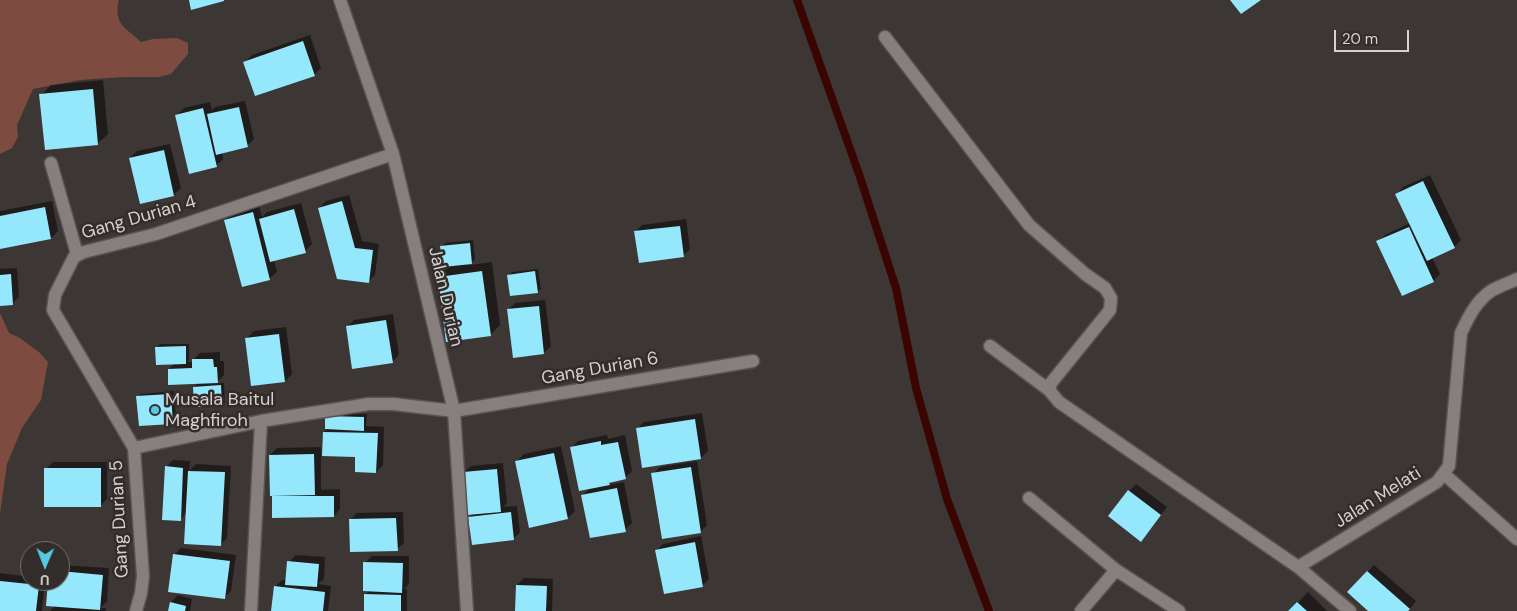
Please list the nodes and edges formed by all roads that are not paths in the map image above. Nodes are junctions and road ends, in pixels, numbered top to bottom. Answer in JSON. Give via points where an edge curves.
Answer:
{"nodes":[{"id":1,"x":340,"y":0,"type":"edge"},
{"id":2,"x":885,"y":37,"type":"dead end"},
{"id":3,"x":393,"y":154,"type":"junction"},
{"id":4,"x":51,"y":163,"type":"dead end"},
{"id":5,"x":77,"y":254,"type":"junction"},
{"id":6,"x":1517,"y":279,"type":"edge"},
{"id":7,"x":990,"y":346,"type":"dead end"},
{"id":8,"x":753,"y":361,"type":"dead end"},
{"id":9,"x":1049,"y":390,"type":"junction"},
{"id":10,"x":454,"y":412,"type":"junction"},
{"id":11,"x":260,"y":421,"type":"junction"},
{"id":12,"x":134,"y":448,"type":"junction"},
{"id":13,"x":1444,"y":474,"type":"junction"},
{"id":14,"x":1029,"y":498,"type":"dead end"},
{"id":15,"x":1517,"y":539,"type":"edge"},
{"id":16,"x":1298,"y":567,"type":"junction"},
{"id":17,"x":1116,"y":570,"type":"junction"},
{"id":18,"x":136,"y":611,"type":"edge"},
{"id":19,"x":251,"y":611,"type":"edge"},
{"id":20,"x":467,"y":611,"type":"edge"},
{"id":21,"x":1082,"y":611,"type":"edge"},
{"id":22,"x":1179,"y":611,"type":"edge"},
{"id":23,"x":1350,"y":611,"type":"edge"}],
"edges":[{"from":1,"to":3,"type":"street","name":"Jalan Durian"},
{"from":2,"to":9,"type":"street","via":[[1029,225],[1105,288],[1111,298],[1110,310],[1051,383]]},
{"from":3,"to":5,"type":"street","name":"Gang Durian 4","via":[[156,234]]},
{"from":3,"to":10,"type":"street","name":"Jalan Durian"},
{"from":4,"to":5,"type":"street"},
{"from":5,"to":12,"type":"street","name":"Gang Durian 4","via":[[55,295],[53,310]]},
{"from":6,"to":13,"type":"street","name":"Jalan Melati","via":[[1491,291],[1478,302],[1461,334],[1449,466]]},
{"from":7,"to":9,"type":"street"},
{"from":8,"to":10,"type":"street","name":"Gang Durian 6"},
{"from":9,"to":16,"type":"street","via":[[1059,402]]},
{"from":10,"to":11,"type":"street","name":"Gang Durian 5","via":[[369,404]]},
{"from":10,"to":20,"type":"street","name":"Jalan Durian"},
{"from":11,"to":12,"type":"street","name":"Gang Durian 5"},
{"from":11,"to":19,"type":"street"},
{"from":12,"to":18,"type":"street","name":"Gang Durian 5","via":[[142,576]]},
{"from":13,"to":15,"type":"street"},
{"from":13,"to":16,"type":"street","name":"Jalan Melati","via":[[1437,482]]},
{"from":14,"to":17,"type":"street"},
{"from":16,"to":23,"type":"street"},
{"from":17,"to":21,"type":"street"},
{"from":17,"to":22,"type":"street"}]}
